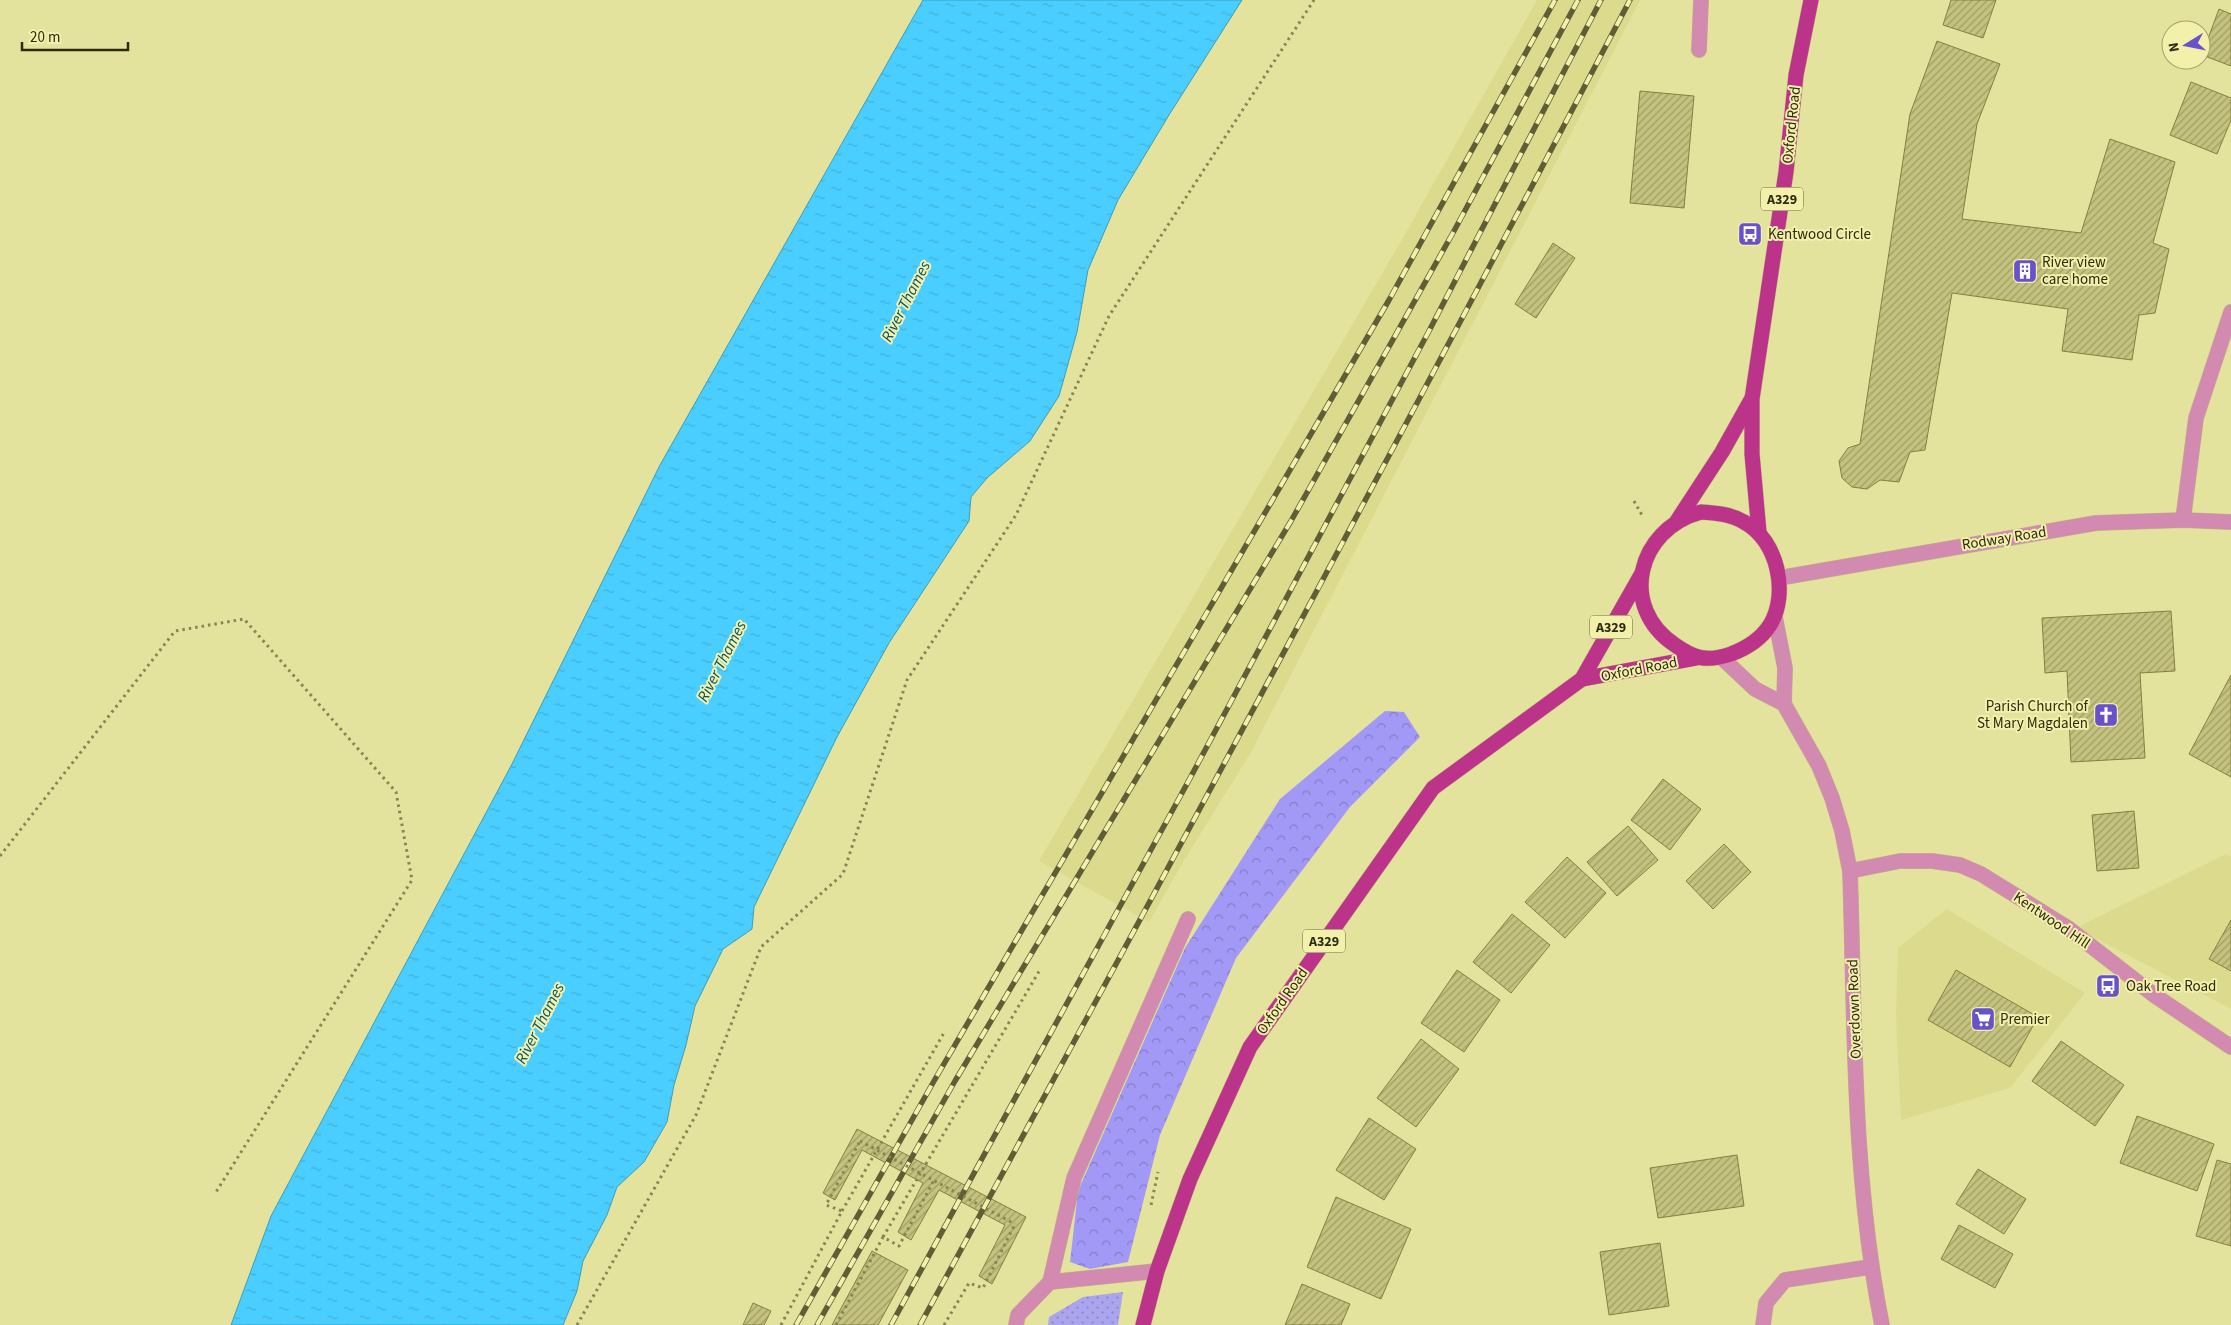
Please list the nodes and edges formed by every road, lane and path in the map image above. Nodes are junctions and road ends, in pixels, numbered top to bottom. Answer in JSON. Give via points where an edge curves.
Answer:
{"nodes":[{"id":1,"x":1314,"y":0,"type":"edge"},
{"id":2,"x":1701,"y":0,"type":"edge"},
{"id":3,"x":1811,"y":0,"type":"edge"},
{"id":4,"x":1699,"y":50,"type":"dead end"},
{"id":5,"x":2231,"y":312,"type":"edge"},
{"id":6,"x":1752,"y":399,"type":"junction"},
{"id":7,"x":2184,"y":520,"type":"junction"},
{"id":8,"x":1676,"y":522,"type":"junction"},
{"id":9,"x":2231,"y":522,"type":"edge"},
{"id":10,"x":1759,"y":532,"type":"junction"},
{"id":11,"x":1641,"y":575,"type":"junction"},
{"id":12,"x":1779,"y":578,"type":"junction"},
{"id":13,"x":1775,"y":617,"type":"junction"},
{"id":14,"x":1721,"y":657,"type":"junction"},
{"id":15,"x":1696,"y":658,"type":"junction"},
{"id":16,"x":1582,"y":680,"type":"junction"},
{"id":17,"x":1784,"y":704,"type":"junction"},
{"id":18,"x":0,"y":856,"type":"edge"},
{"id":19,"x":1850,"y":871,"type":"junction"},
{"id":20,"x":1188,"y":919,"type":"dead end"},
{"id":21,"x":1042,"y":968,"type":"dead end"},
{"id":22,"x":945,"y":1031,"type":"dead end"},
{"id":23,"x":2231,"y":1047,"type":"edge"},
{"id":24,"x":934,"y":1180,"type":"junction"},
{"id":25,"x":216,"y":1192,"type":"dead end"},
{"id":26,"x":842,"y":1211,"type":"junction"},
{"id":27,"x":883,"y":1237,"type":"junction"},
{"id":28,"x":1870,"y":1267,"type":"junction"},
{"id":29,"x":1157,"y":1271,"type":"junction"},
{"id":30,"x":1050,"y":1282,"type":"junction"},
{"id":31,"x":577,"y":1325,"type":"edge"},
{"id":32,"x":781,"y":1325,"type":"edge"},
{"id":33,"x":836,"y":1325,"type":"edge"},
{"id":34,"x":944,"y":1325,"type":"edge"},
{"id":35,"x":1016,"y":1325,"type":"edge"},
{"id":36,"x":1143,"y":1325,"type":"edge"},
{"id":37,"x":1762,"y":1325,"type":"edge"},
{"id":38,"x":1882,"y":1325,"type":"edge"}],
"edges":[{"from":1,"to":31,"type":"path","via":[[1109,316],[1016,515],[908,680],[843,874],[761,947],[696,1115]]},
{"from":2,"to":4,"type":"street"},
{"from":3,"to":6,"type":"main road","name":"Oxford Road","number":"A329","via":[[1796,75],[1786,172]]},
{"from":5,"to":7,"type":"street","via":[[2196,418]]},
{"from":6,"to":8,"type":"main road","name":"Oxford Road","number":"A329"},
{"from":6,"to":10,"type":"main road","name":"Oxford Road","number":"A329","via":[[1752,454]]},
{"from":7,"to":9,"type":"street","name":"Rodway Road"},
{"from":7,"to":12,"type":"street","name":"Rodway Road","via":[[2096,523]]},
{"from":8,"to":10,"type":"main road","via":[[1700,512],[1718,513],[1746,522]]},
{"from":8,"to":11,"type":"main road","via":[[1654,544]]},
{"from":10,"to":12,"type":"main road","via":[[1774,559]]},
{"from":11,"to":15,"type":"main road","via":[[1642,600],[1656,628],[1667,640]]},
{"from":11,"to":16,"type":"main road","name":"Oxford Road","number":"A329"},
{"from":12,"to":13,"type":"main road"},
{"from":13,"to":14,"type":"main road","via":[[1751,645]]},
{"from":13,"to":17,"type":"street","via":[[1785,668]]},
{"from":14,"to":15,"type":"main road"},
{"from":14,"to":17,"type":"street","via":[[1755,689]]},
{"from":15,"to":16,"type":"main road","name":"Oxford Road","number":"A329"},
{"from":16,"to":29,"type":"main road","name":"Oxford Road","number":"A329","via":[[1433,788],[1250,1047],[1190,1179]]},
{"from":17,"to":19,"type":"street","name":"Overdown Road","via":[[1829,790]]},
{"from":18,"to":25,"type":"path","via":[[175,631],[244,619],[396,792],[412,880]]},
{"from":19,"to":23,"type":"street","name":"Kentwood Hill","via":[[1900,861],[1932,861],[1960,865],[1982,874],[2068,928],[2154,995]]},
{"from":19,"to":28,"type":"street","name":"Overdown Road","via":[[1860,1173]]},
{"from":20,"to":30,"type":"street","via":[[1074,1178]]},
{"from":21,"to":27,"type":"path"},
{"from":22,"to":26,"type":"path"},
{"from":24,"to":26,"type":"path","bridge":true,"via":[[860,1141],[826,1205]]},
{"from":24,"to":27,"type":"path","via":[[899,1246]]},
{"from":24,"to":34,"type":"path","bridge":true,"via":[[1015,1224],[983,1288],[969,1283]]},
{"from":26,"to":32,"type":"path"},
{"from":27,"to":33,"type":"path"},
{"from":28,"to":37,"type":"street","via":[[1785,1280],[1766,1304]]},
{"from":28,"to":38,"type":"street","name":"Overdown Road"},
{"from":29,"to":30,"type":"street"},
{"from":29,"to":36,"type":"main road","name":"Oxford Road","number":"A329"},
{"from":30,"to":35,"type":"street","via":[[1018,1315]]}]}
